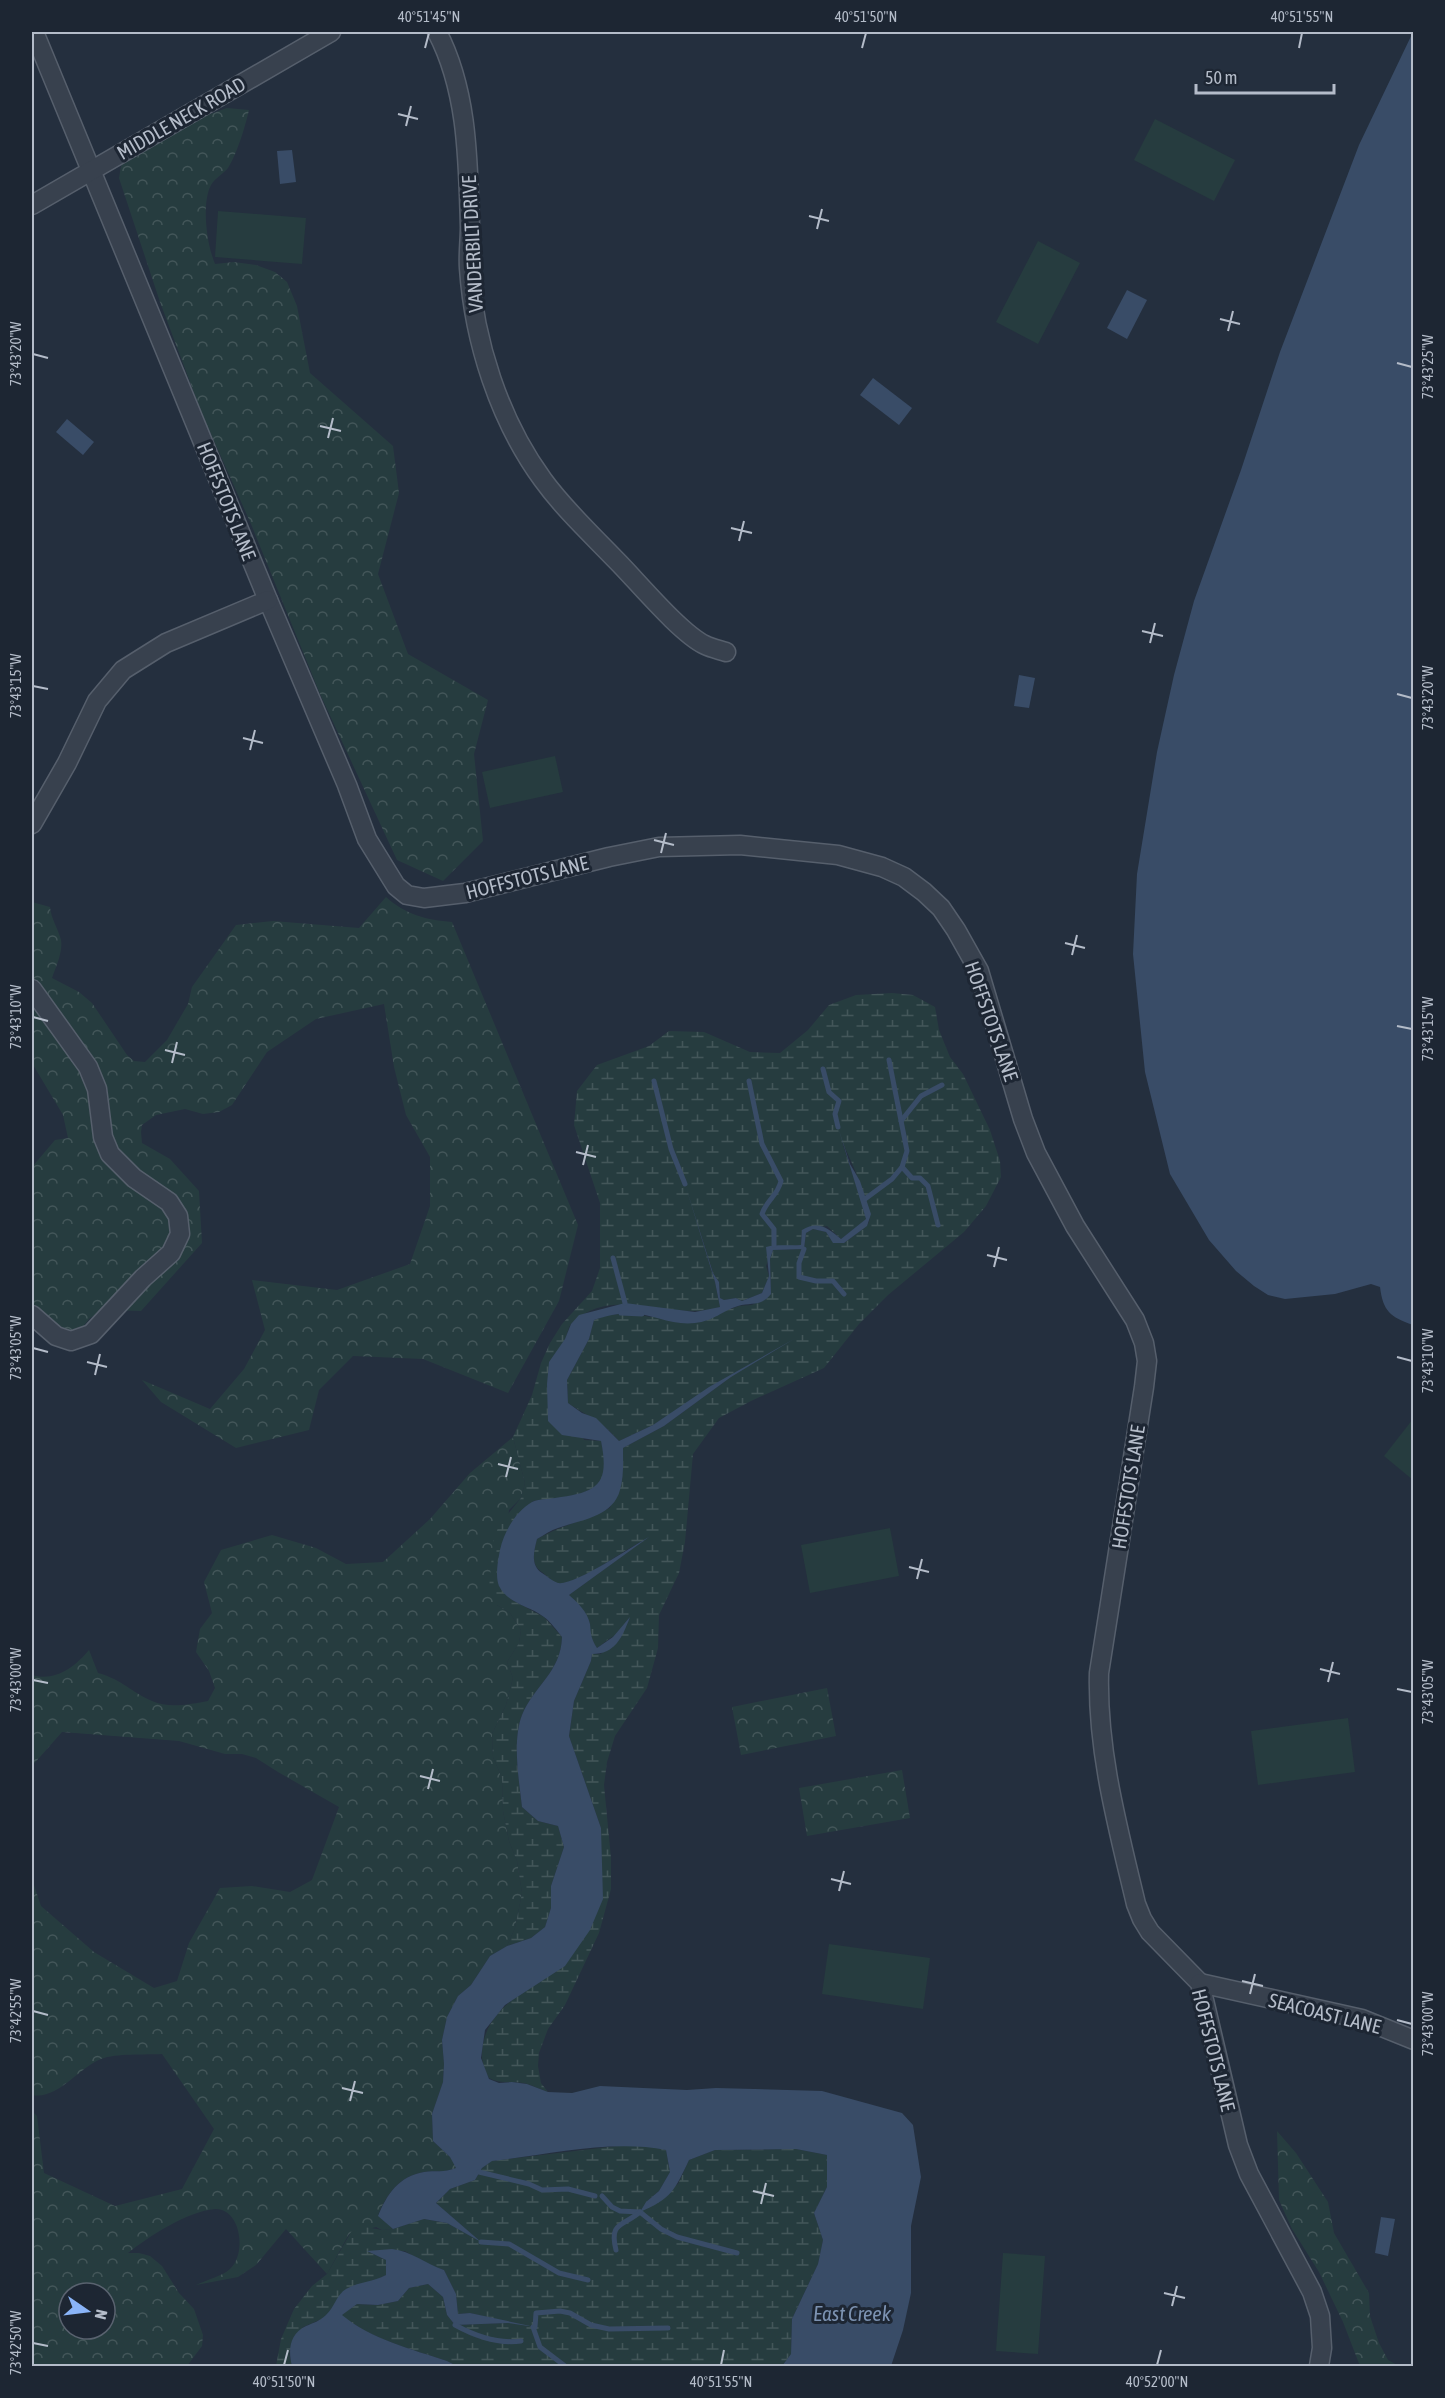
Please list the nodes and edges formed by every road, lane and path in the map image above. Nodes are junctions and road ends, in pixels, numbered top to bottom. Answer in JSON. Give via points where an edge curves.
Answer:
{"nodes":[{"id":1,"x":34,"y":32,"type":"edge"},
{"id":2,"x":332,"y":32,"type":"edge"},
{"id":3,"x":437,"y":32,"type":"edge"},
{"id":4,"x":92,"y":170,"type":"junction"},
{"id":5,"x":32,"y":205,"type":"edge"},
{"id":6,"x":268,"y":600,"type":"junction"},
{"id":7,"x":726,"y":652,"type":"dead end"},
{"id":8,"x":32,"y":824,"type":"edge"},
{"id":9,"x":32,"y":989,"type":"edge"},
{"id":10,"x":32,"y":1315,"type":"edge"},
{"id":11,"x":1200,"y":1983,"type":"junction"},
{"id":12,"x":1413,"y":2040,"type":"edge"},
{"id":13,"x":1319,"y":2367,"type":"edge"}],
"edges":[{"from":1,"to":4,"type":"street","name":"HOFFSTOTS LANE"},
{"from":2,"to":4,"type":"street","name":"MIDDLE NECK ROAD"},
{"from":3,"to":7,"type":"street","name":"VANDERBILT DRIVE","via":[[458,87],[466,132],[469,267],[476,320],[490,374],[514,433],[562,505],[681,626],[704,645]]},
{"from":4,"to":5,"type":"street","name":"MIDDLE NECK ROAD"},
{"from":4,"to":6,"type":"street","name":"HOFFSTOTS LANE"},
{"from":6,"to":8,"type":"street","via":[[165,642],[123,670],[97,701]]},
{"from":6,"to":11,"type":"street","name":"HOFFSTOTS LANE","via":[[367,839],[385,873],[407,895],[424,898],[465,893],[658,847],[740,845],[838,855],[882,867],[924,892],[956,930],[979,972],[1036,1152],[1075,1226],[1132,1312],[1144,1343],[1144,1387],[1099,1673],[1101,1746],[1121,1844],[1142,1920]]},
{"from":9,"to":10,"type":"street","via":[[88,1067],[97,1089],[103,1137],[110,1154],[134,1178],[169,1202],[178,1216],[180,1234],[171,1254],[91,1334],[71,1341],[56,1336]]},
{"from":11,"to":12,"type":"street","name":"SEACOAST LANE","via":[[1362,2019]]},
{"from":11,"to":13,"type":"street","name":"HOFFSTOTS LANE","via":[[1249,2174],[1312,2292],[1320,2316]]}]}
